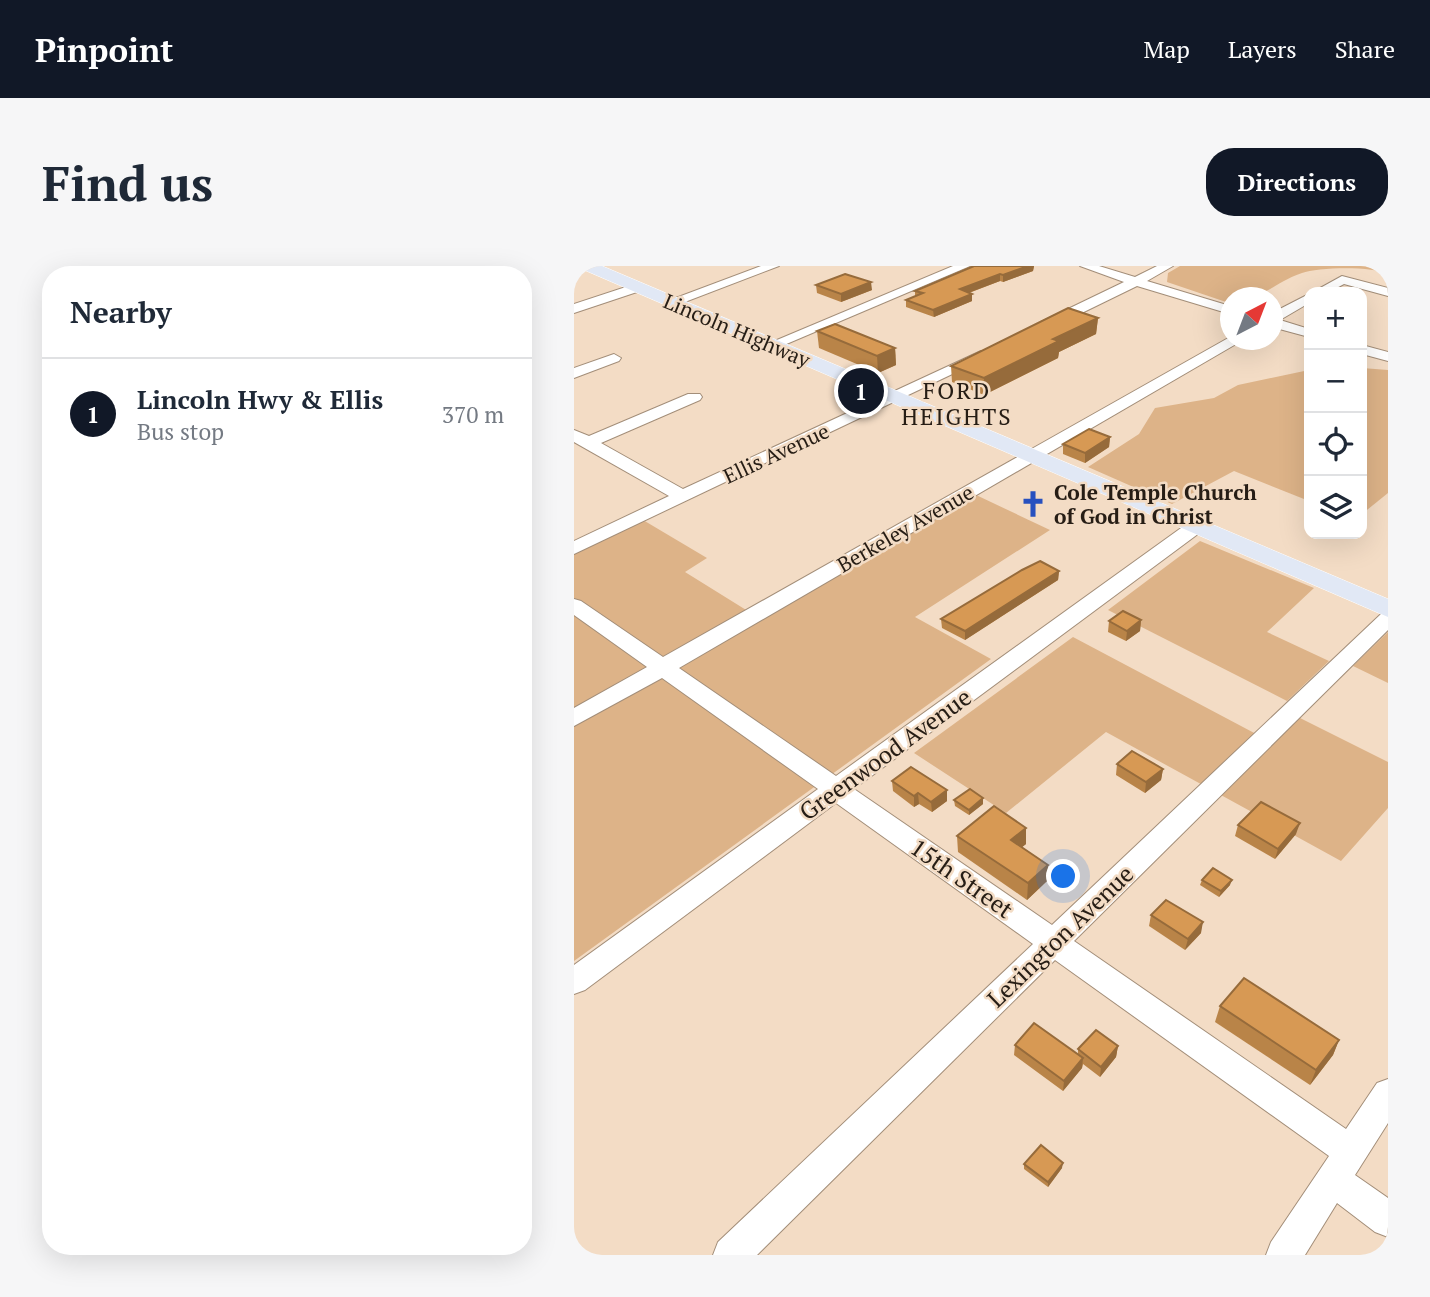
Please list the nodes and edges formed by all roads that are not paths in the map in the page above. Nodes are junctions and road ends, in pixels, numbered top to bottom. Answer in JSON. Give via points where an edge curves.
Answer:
{"nodes":[{"id":1,"x":588,"y":266,"type":"edge"},
{"id":2,"x":773,"y":266,"type":"edge"},
{"id":3,"x":964,"y":266,"type":"edge"},
{"id":4,"x":1086,"y":266,"type":"edge"},
{"id":5,"x":1167,"y":266,"type":"edge"},
{"id":6,"x":1136,"y":281,"type":"junction"},
{"id":7,"x":638,"y":287,"type":"junction"},
{"id":8,"x":1329,"y":287,"type":"edge"},
{"id":9,"x":1388,"y":292,"type":"edge"},
{"id":10,"x":1304,"y":301,"type":"edge"},
{"id":11,"x":671,"y":302,"type":"junction"},
{"id":12,"x":1220,"y":307,"type":"edge"},
{"id":13,"x":574,"y":309,"type":"edge"},
{"id":14,"x":1283,"y":314,"type":"edge"},
{"id":15,"x":1283,"y":325,"type":"edge"},
{"id":16,"x":1037,"y":329,"type":"edge"},
{"id":17,"x":1304,"y":331,"type":"edge"},
{"id":18,"x":772,"y":345,"type":"junction"},
{"id":19,"x":1220,"y":349,"type":"edge"},
{"id":20,"x":1365,"y":350,"type":"edge"},
{"id":21,"x":990,"y":352,"type":"edge"},
{"id":22,"x":1388,"y":357,"type":"edge"},
{"id":23,"x":614,"y":358,"type":"dead end"},
{"id":24,"x":574,"y":373,"type":"edge"},
{"id":25,"x":694,"y":397,"type":"dead end"},
{"id":26,"x":894,"y":397,"type":"junction"},
{"id":27,"x":581,"y":439,"type":"edge"},
{"id":28,"x":1031,"y":456,"type":"junction"},
{"id":29,"x":684,"y":497,"type":"junction"},
{"id":30,"x":1195,"y":527,"type":"junction"},
{"id":31,"x":574,"y":548,"type":"edge"},
{"id":32,"x":574,"y":605,"type":"edge"},
{"id":33,"x":1388,"y":609,"type":"edge"},
{"id":34,"x":1388,"y":618,"type":"edge"},
{"id":35,"x":661,"y":667,"type":"junction"},
{"id":36,"x":574,"y":718,"type":"edge"},
{"id":37,"x":836,"y":790,"type":"junction"},
{"id":38,"x":1053,"y":942,"type":"junction"},
{"id":39,"x":574,"y":981,"type":"edge"},
{"id":40,"x":1388,"y":1094,"type":"edge"},
{"id":41,"x":1342,"y":1165,"type":"junction"},
{"id":42,"x":1388,"y":1219,"type":"edge"},
{"id":43,"x":731,"y":1255,"type":"edge"},
{"id":44,"x":1284,"y":1255,"type":"edge"}],
"edges":[{"from":1,"to":7,"type":"main road","name":"Lincoln Highway"},
{"from":2,"to":11,"type":"street"},
{"from":3,"to":18,"type":"street"},
{"from":4,"to":6,"type":"street"},
{"from":5,"to":6,"type":"street"},
{"from":6,"to":12,"type":"street"},
{"from":6,"to":16,"type":"street"},
{"from":7,"to":11,"type":"main road","name":"Lincoln Highway"},
{"from":7,"to":13,"type":"street"},
{"from":8,"to":9,"type":"street","via":[[1342,280]]},
{"from":10,"to":14,"type":"street"},
{"from":11,"to":18,"type":"main road","name":"Lincoln Highway"},
{"from":15,"to":17,"type":"street"},
{"from":18,"to":26,"type":"main road","name":"Lincoln Highway"},
{"from":19,"to":28,"type":"street","name":"Berkeley Avenue"},
{"from":20,"to":22,"type":"street"},
{"from":21,"to":26,"type":"street","name":"Ellis Avenue"},
{"from":23,"to":24,"type":"street"},
{"from":25,"to":27,"type":"street"},
{"from":26,"to":28,"type":"main road","name":"Lincoln Highway"},
{"from":26,"to":29,"type":"street","name":"Ellis Avenue"},
{"from":27,"to":29,"type":"street"},
{"from":28,"to":30,"type":"main road","name":"Lincoln Highway"},
{"from":28,"to":35,"type":"street","name":"Berkeley Avenue"},
{"from":29,"to":31,"type":"street","name":"Ellis Avenue"},
{"from":30,"to":33,"type":"main road","name":"Lincoln Highway"},
{"from":30,"to":37,"type":"street","name":"Greenwood Avenue"},
{"from":32,"to":35,"type":"street","name":"15th Street"},
{"from":34,"to":38,"type":"street","name":"Lexington Avenue"},
{"from":35,"to":36,"type":"street","name":"Berkeley Avenue"},
{"from":35,"to":37,"type":"street","name":"15th Street"},
{"from":37,"to":38,"type":"street","name":"15th Street"},
{"from":37,"to":39,"type":"street","name":"Greenwood Avenue"},
{"from":38,"to":41,"type":"street","name":"15th Street"},
{"from":38,"to":43,"type":"street","name":"Lexington Avenue"},
{"from":40,"to":41,"type":"street"},
{"from":41,"to":42,"type":"street","name":"15th Street"},
{"from":41,"to":44,"type":"street"}]}
